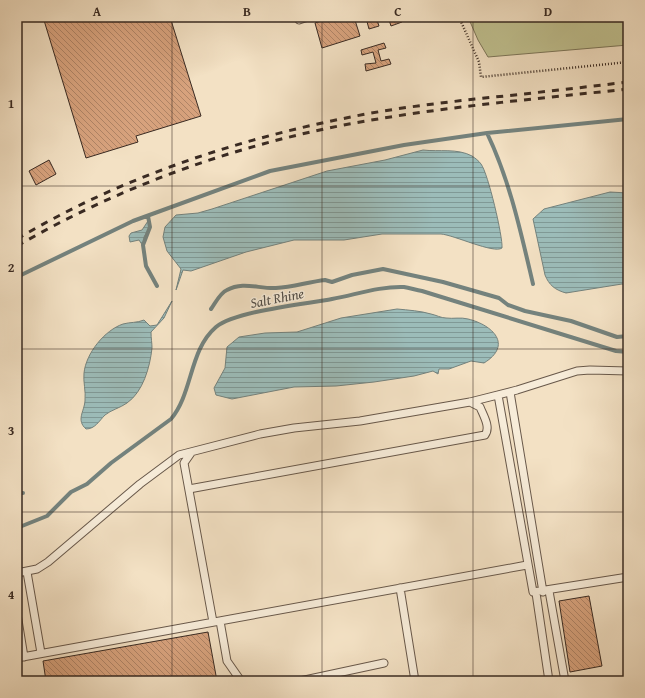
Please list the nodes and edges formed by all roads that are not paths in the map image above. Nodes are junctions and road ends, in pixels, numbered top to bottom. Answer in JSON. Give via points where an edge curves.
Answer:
{"nodes":[{"id":1,"x":298,"y":17,"type":"edge"},
{"id":2,"x":308,"y":17,"type":"edge"},
{"id":3,"x":628,"y":371,"type":"edge"},
{"id":4,"x":510,"y":392,"type":"junction"},
{"id":5,"x":498,"y":395,"type":"junction"},
{"id":6,"x":470,"y":402,"type":"junction"},
{"id":7,"x":191,"y":453,"type":"junction"},
{"id":8,"x":189,"y":489,"type":"junction"},
{"id":9,"x":526,"y":565,"type":"junction"},
{"id":10,"x":27,"y":572,"type":"junction"},
{"id":11,"x":17,"y":573,"type":"edge"},
{"id":12,"x":628,"y":577,"type":"edge"},
{"id":13,"x":400,"y":588,"type":"junction"},
{"id":14,"x":543,"y":592,"type":"junction"},
{"id":15,"x":17,"y":614,"type":"edge"},
{"id":16,"x":216,"y":621,"type":"junction"},
{"id":17,"x":41,"y":654,"type":"junction"},
{"id":18,"x":20,"y":658,"type":"edge"},
{"id":19,"x":384,"y":663,"type":"dead end"},
{"id":20,"x":242,"y":681,"type":"edge"},
{"id":21,"x":300,"y":681,"type":"edge"},
{"id":22,"x":415,"y":681,"type":"edge"},
{"id":23,"x":549,"y":681,"type":"edge"},
{"id":24,"x":564,"y":681,"type":"edge"}],
"edges":[{"from":1,"to":2,"type":"lane","via":[[299,20]]},
{"from":3,"to":4,"type":"lane","via":[[577,371]]},
{"from":4,"to":5,"type":"lane"},
{"from":4,"to":14,"type":"lane"},
{"from":5,"to":6,"type":"lane"},
{"from":5,"to":9,"type":"lane"},
{"from":6,"to":7,"type":"lane","via":[[360,421],[280,430]]},
{"from":6,"to":8,"type":"lane","via":[[480,407],[487,426],[485,435]]},
{"from":7,"to":8,"type":"lane","via":[[184,463]]},
{"from":7,"to":10,"type":"lane","via":[[179,455],[140,484],[48,562]]},
{"from":8,"to":16,"type":"lane"},
{"from":9,"to":13,"type":"lane"},
{"from":9,"to":14,"type":"lane","via":[[532,592]]},
{"from":10,"to":11,"type":"lane"},
{"from":10,"to":17,"type":"lane"},
{"from":12,"to":14,"type":"lane"},
{"from":13,"to":16,"type":"lane"},
{"from":13,"to":22,"type":"lane"},
{"from":14,"to":23,"type":"lane"},
{"from":14,"to":24,"type":"lane"},
{"from":15,"to":18,"type":"lane"},
{"from":16,"to":17,"type":"lane"},
{"from":16,"to":20,"type":"lane","via":[[227,661]]},
{"from":17,"to":18,"type":"lane"},
{"from":19,"to":21,"type":"lane"}]}
